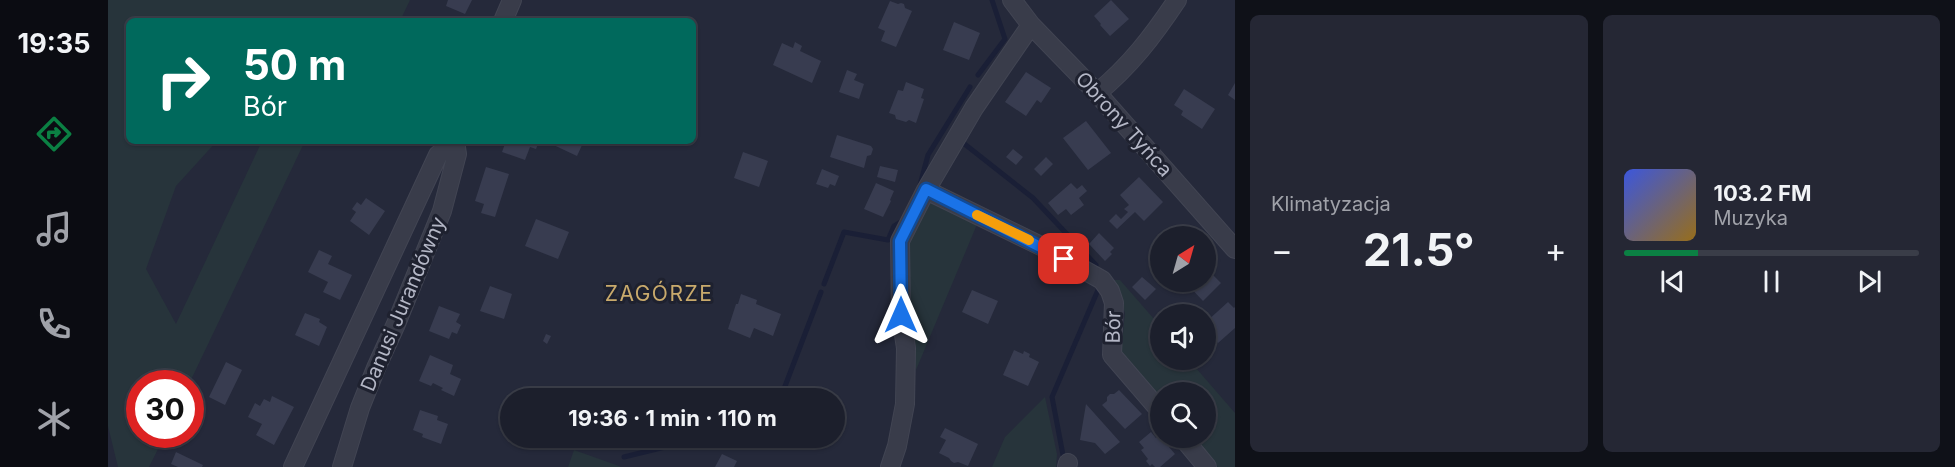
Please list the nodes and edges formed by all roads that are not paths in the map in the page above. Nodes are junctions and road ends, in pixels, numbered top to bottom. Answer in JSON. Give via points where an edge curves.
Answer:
{"nodes":[{"id":1,"x":512,"y":0,"type":"edge"},
{"id":2,"x":1012,"y":0,"type":"edge"},
{"id":3,"x":1177,"y":0,"type":"edge"},
{"id":4,"x":504,"y":18,"type":"edge"},
{"id":5,"x":1031,"y":25,"type":"junction"},
{"id":6,"x":1097,"y":93,"type":"junction"},
{"id":7,"x":452,"y":144,"type":"edge"},
{"id":8,"x":456,"y":144,"type":"edge"},
{"id":9,"x":926,"y":189,"type":"junction"},
{"id":10,"x":1235,"y":249,"type":"edge"},
{"id":11,"x":1150,"y":399,"type":"edge"},
{"id":12,"x":1191,"y":448,"type":"edge"},
{"id":13,"x":293,"y":467,"type":"edge"},
{"id":14,"x":342,"y":467,"type":"edge"},
{"id":15,"x":890,"y":467,"type":"edge"},
{"id":16,"x":1207,"y":467,"type":"edge"}],
"edges":[{"from":1,"to":4,"type":"street"},
{"from":2,"to":5,"type":"street","name":"Obrony Tyńca"},
{"from":3,"to":6,"type":"street","via":[[1129,64]]},
{"from":5,"to":6,"type":"street","name":"Obrony Tyńca"},
{"from":5,"to":9,"type":"street","via":[[974,108]]},
{"from":6,"to":10,"type":"street","name":"Obrony Tyńca"},
{"from":7,"to":13,"type":"street","via":[[438,154]]},
{"from":8,"to":14,"type":"street","name":"Danusi Jurandówny","via":[[458,154],[442,211],[375,368]]},
{"from":9,"to":11,"type":"street","name":"Bór","via":[[1102,280],[1114,303],[1112,355]]},
{"from":9,"to":15,"type":"street","via":[[900,241],[905,404]]},
{"from":12,"to":16,"type":"street"}]}
